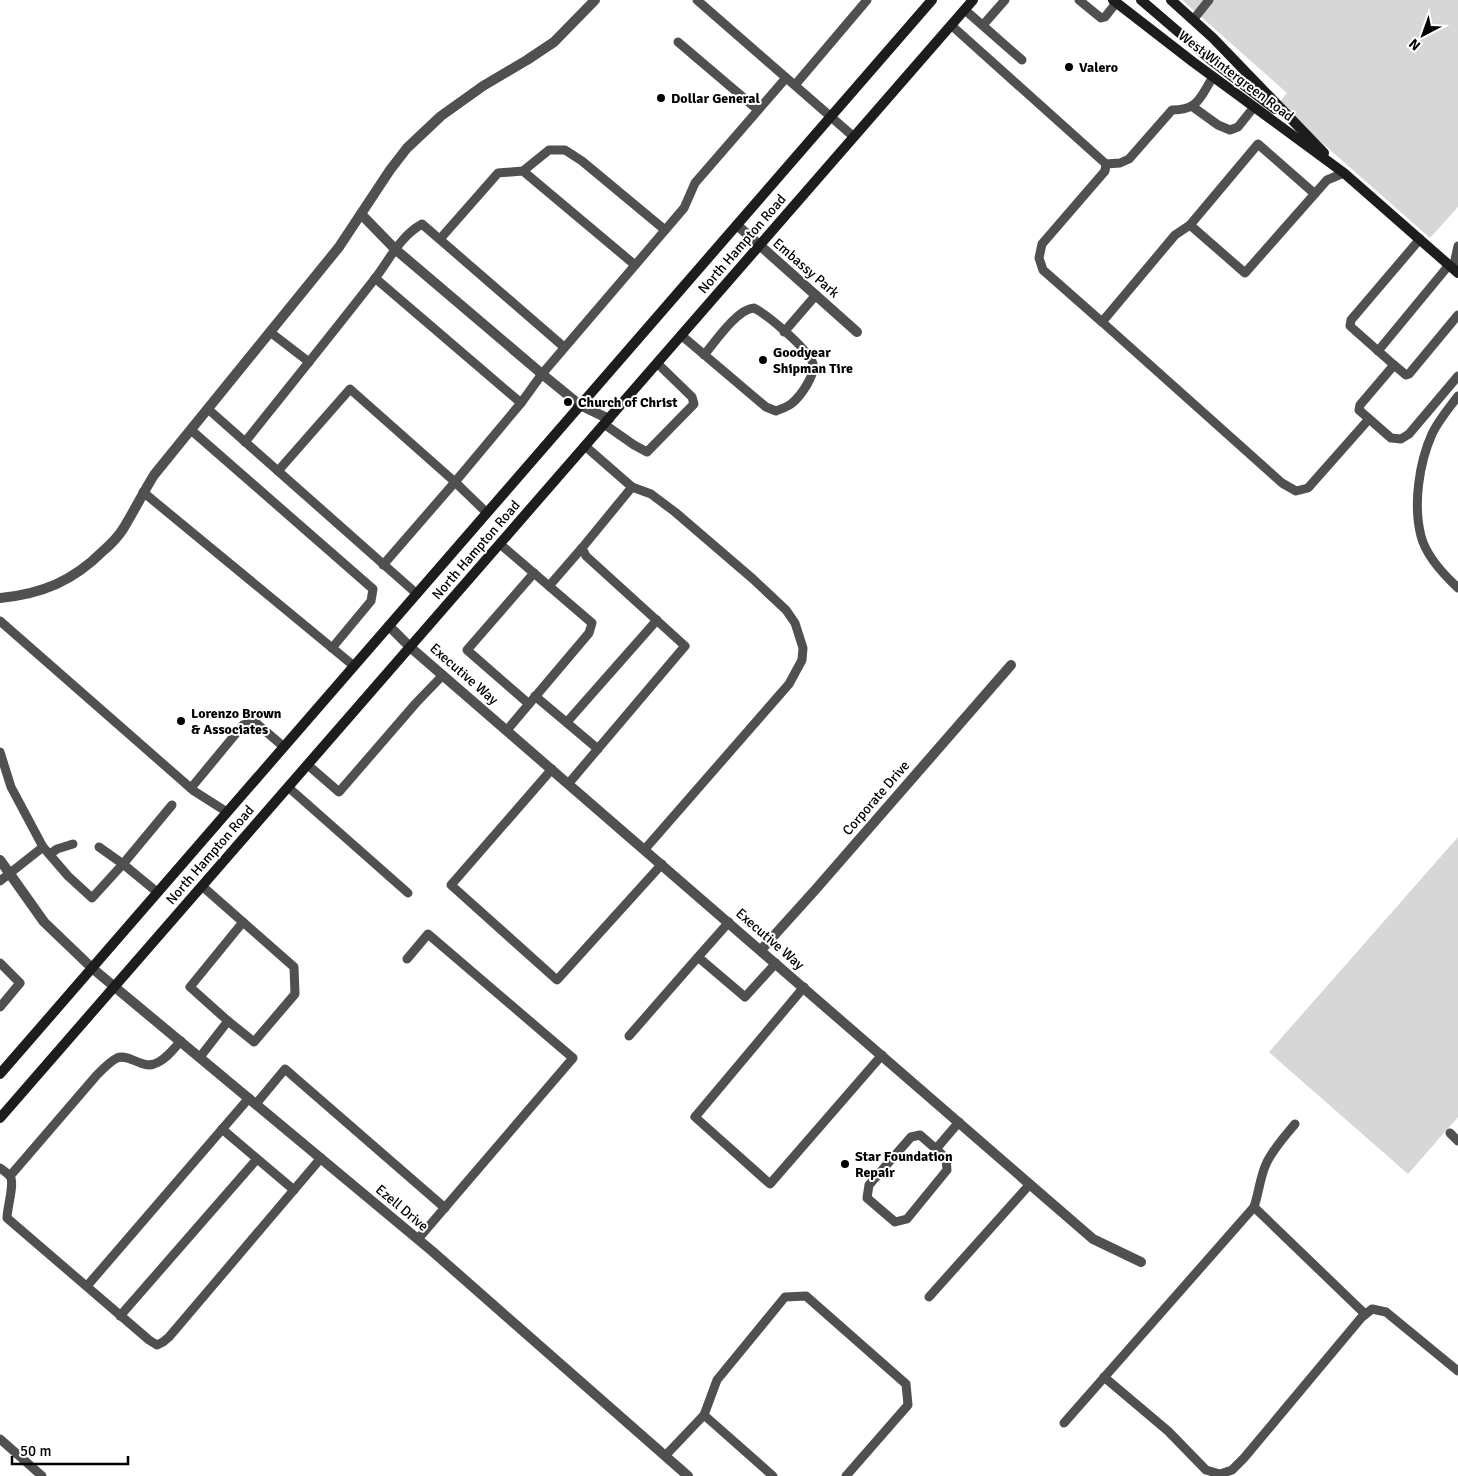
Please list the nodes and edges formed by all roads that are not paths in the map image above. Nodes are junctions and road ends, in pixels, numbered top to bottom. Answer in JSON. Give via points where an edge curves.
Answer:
{"nodes":[{"id":1,"x":595,"y":0,"type":"edge"},
{"id":2,"x":696,"y":0,"type":"edge"},
{"id":3,"x":867,"y":0,"type":"edge"},
{"id":4,"x":932,"y":0,"type":"edge"},
{"id":5,"x":973,"y":0,"type":"edge"},
{"id":6,"x":1005,"y":0,"type":"edge"},
{"id":7,"x":1079,"y":0,"type":"edge"},
{"id":8,"x":1141,"y":0,"type":"edge"},
{"id":9,"x":1171,"y":0,"type":"edge"},
{"id":10,"x":1209,"y":0,"type":"edge"},
{"id":11,"x":1116,"y":1,"type":"edge"},
{"id":12,"x":965,"y":10,"type":"junction"},
{"id":13,"x":1193,"y":20,"type":"junction"},
{"id":14,"x":951,"y":25,"type":"junction"},
{"id":15,"x":983,"y":26,"type":"junction"},
{"id":16,"x":678,"y":42,"type":"dead end"},
{"id":17,"x":1022,"y":60,"type":"dead end"},
{"id":18,"x":1214,"y":77,"type":"junction"},
{"id":19,"x":786,"y":78,"type":"junction"},
{"id":20,"x":795,"y":85,"type":"junction"},
{"id":21,"x":1193,"y":107,"type":"junction"},
{"id":22,"x":1254,"y":107,"type":"junction"},
{"id":23,"x":758,"y":110,"type":"junction"},
{"id":24,"x":831,"y":116,"type":"junction"},
{"id":25,"x":1301,"y":129,"type":"junction"},
{"id":26,"x":854,"y":137,"type":"junction"},
{"id":27,"x":1106,"y":164,"type":"junction"},
{"id":28,"x":524,"y":171,"type":"junction"},
{"id":29,"x":1344,"y":173,"type":"junction"},
{"id":30,"x":1315,"y":194,"type":"junction"},
{"id":31,"x":361,"y":214,"type":"junction"},
{"id":32,"x":736,"y":225,"type":"junction"},
{"id":33,"x":1190,"y":226,"type":"junction"},
{"id":34,"x":664,"y":230,"type":"junction"},
{"id":35,"x":440,"y":239,"type":"junction"},
{"id":36,"x":1420,"y":239,"type":"junction"},
{"id":37,"x":759,"y":246,"type":"junction"},
{"id":38,"x":1458,"y":246,"type":"edge"},
{"id":39,"x":395,"y":249,"type":"junction"},
{"id":40,"x":635,"y":265,"type":"junction"},
{"id":41,"x":1455,"y":268,"type":"edge"},
{"id":42,"x":375,"y":278,"type":"junction"},
{"id":43,"x":816,"y":296,"type":"junction"},
{"id":44,"x":1458,"y":315,"type":"edge"},
{"id":45,"x":1102,"y":322,"type":"junction"},
{"id":46,"x":270,"y":332,"type":"junction"},
{"id":47,"x":784,"y":332,"type":"junction"},
{"id":48,"x":857,"y":332,"type":"dead end"},
{"id":49,"x":681,"y":335,"type":"junction"},
{"id":50,"x":564,"y":347,"type":"junction"},
{"id":51,"x":1378,"y":351,"type":"junction"},
{"id":52,"x":704,"y":355,"type":"junction"},
{"id":53,"x":309,"y":362,"type":"junction"},
{"id":54,"x":657,"y":363,"type":"junction"},
{"id":55,"x":1394,"y":365,"type":"junction"},
{"id":56,"x":542,"y":374,"type":"junction"},
{"id":57,"x":1458,"y":376,"type":"edge"},
{"id":58,"x":1458,"y":396,"type":"edge"},
{"id":59,"x":521,"y":403,"type":"junction"},
{"id":60,"x":580,"y":405,"type":"junction"},
{"id":61,"x":208,"y":409,"type":"junction"},
{"id":62,"x":1369,"y":419,"type":"junction"},
{"id":63,"x":606,"y":421,"type":"junction"},
{"id":64,"x":191,"y":430,"type":"junction"},
{"id":65,"x":245,"y":442,"type":"junction"},
{"id":66,"x":585,"y":446,"type":"junction"},
{"id":67,"x":278,"y":471,"type":"junction"},
{"id":68,"x":455,"y":482,"type":"junction"},
{"id":69,"x":632,"y":487,"type":"junction"},
{"id":70,"x":143,"y":492,"type":"junction"},
{"id":71,"x":487,"y":513,"type":"junction"},
{"id":72,"x":500,"y":544,"type":"junction"},
{"id":73,"x":582,"y":548,"type":"junction"},
{"id":74,"x":383,"y":565,"type":"junction"},
{"id":75,"x":534,"y":572,"type":"junction"},
{"id":76,"x":549,"y":586,"type":"junction"},
{"id":77,"x":1458,"y":588,"type":"edge"},
{"id":78,"x":417,"y":594,"type":"junction"},
{"id":79,"x":0,"y":598,"type":"edge"},
{"id":80,"x":657,"y":620,"type":"junction"},
{"id":81,"x":0,"y":621,"type":"edge"},
{"id":82,"x":389,"y":626,"type":"junction"},
{"id":83,"x":410,"y":646,"type":"junction"},
{"id":84,"x":332,"y":648,"type":"junction"},
{"id":85,"x":1011,"y":665,"type":"dead end"},
{"id":86,"x":354,"y":666,"type":"junction"},
{"id":87,"x":443,"y":675,"type":"junction"},
{"id":88,"x":535,"y":696,"type":"junction"},
{"id":89,"x":529,"y":704,"type":"junction"},
{"id":90,"x":566,"y":722,"type":"junction"},
{"id":91,"x":507,"y":730,"type":"junction"},
{"id":92,"x":284,"y":747,"type":"junction"},
{"id":93,"x":598,"y":749,"type":"junction"},
{"id":94,"x":0,"y":752,"type":"edge"},
{"id":95,"x":308,"y":765,"type":"junction"},
{"id":96,"x":552,"y":768,"type":"junction"},
{"id":97,"x":569,"y":783,"type":"junction"},
{"id":98,"x":288,"y":787,"type":"junction"},
{"id":99,"x":191,"y":788,"type":"junction"},
{"id":100,"x":172,"y":805,"type":"dead end"},
{"id":101,"x":227,"y":812,"type":"junction"},
{"id":102,"x":73,"y":844,"type":"dead end"},
{"id":103,"x":43,"y":847,"type":"junction"},
{"id":104,"x":99,"y":847,"type":"dead end"},
{"id":105,"x":645,"y":849,"type":"junction"},
{"id":106,"x":50,"y":854,"type":"junction"},
{"id":107,"x":0,"y":860,"type":"edge"},
{"id":108,"x":123,"y":864,"type":"junction"},
{"id":109,"x":662,"y":864,"type":"junction"},
{"id":110,"x":9,"y":874,"type":"junction"},
{"id":111,"x":0,"y":881,"type":"edge"},
{"id":112,"x":202,"y":886,"type":"junction"},
{"id":113,"x":157,"y":892,"type":"junction"},
{"id":114,"x":408,"y":893,"type":"dead end"},
{"id":115,"x":243,"y":922,"type":"junction"},
{"id":116,"x":729,"y":922,"type":"junction"},
{"id":117,"x":761,"y":950,"type":"junction"},
{"id":118,"x":698,"y":957,"type":"junction"},
{"id":119,"x":407,"y":959,"type":"dead end"},
{"id":120,"x":0,"y":963,"type":"edge"},
{"id":121,"x":776,"y":963,"type":"junction"},
{"id":122,"x":92,"y":968,"type":"junction"},
{"id":123,"x":115,"y":986,"type":"junction"},
{"id":124,"x":804,"y":987,"type":"junction"},
{"id":125,"x":0,"y":1007,"type":"edge"},
{"id":126,"x":228,"y":1022,"type":"junction"},
{"id":127,"x":629,"y":1036,"type":"dead end"},
{"id":128,"x":181,"y":1041,"type":"junction"},
{"id":129,"x":882,"y":1055,"type":"junction"},
{"id":130,"x":200,"y":1057,"type":"junction"},
{"id":131,"x":0,"y":1074,"type":"edge"},
{"id":132,"x":253,"y":1101,"type":"junction"},
{"id":133,"x":0,"y":1118,"type":"edge"},
{"id":134,"x":959,"y":1122,"type":"junction"},
{"id":135,"x":1294,"y":1124,"type":"dead end"},
{"id":136,"x":222,"y":1129,"type":"junction"},
{"id":137,"x":1450,"y":1133,"type":"dead end"},
{"id":138,"x":1458,"y":1141,"type":"edge"},
{"id":139,"x":936,"y":1148,"type":"junction"},
{"id":140,"x":321,"y":1158,"type":"junction"},
{"id":141,"x":257,"y":1159,"type":"junction"},
{"id":142,"x":0,"y":1168,"type":"edge"},
{"id":143,"x":10,"y":1176,"type":"junction"},
{"id":144,"x":1030,"y":1184,"type":"junction"},
{"id":145,"x":294,"y":1190,"type":"junction"},
{"id":146,"x":1254,"y":1207,"type":"junction"},
{"id":147,"x":445,"y":1208,"type":"junction"},
{"id":148,"x":418,"y":1239,"type":"junction"},
{"id":149,"x":1141,"y":1262,"type":"dead end"},
{"id":150,"x":87,"y":1286,"type":"junction"},
{"id":151,"x":930,"y":1297,"type":"dead end"},
{"id":152,"x":1365,"y":1314,"type":"junction"},
{"id":153,"x":120,"y":1316,"type":"junction"},
{"id":154,"x":1458,"y":1372,"type":"edge"},
{"id":155,"x":1104,"y":1377,"type":"junction"},
{"id":156,"x":704,"y":1415,"type":"junction"},
{"id":157,"x":1064,"y":1423,"type":"dead end"},
{"id":158,"x":0,"y":1439,"type":"edge"},
{"id":159,"x":665,"y":1456,"type":"junction"},
{"id":160,"x":1204,"y":1473,"type":"edge"},
{"id":161,"x":42,"y":1476,"type":"edge"},
{"id":162,"x":688,"y":1476,"type":"edge"},
{"id":163,"x":773,"y":1476,"type":"edge"},
{"id":164,"x":846,"y":1476,"type":"edge"}],
"edges":[{"from":1,"to":31,"type":"street","via":[[554,42],[483,86],[422,133],[390,170]]},
{"from":2,"to":19,"type":"lane"},
{"from":3,"to":20,"type":"lane"},
{"from":4,"to":24,"type":"main road","name":"North Hampton Road"},
{"from":5,"to":12,"type":"main road","name":"North Hampton Road"},
{"from":6,"to":15,"type":"lane"},
{"from":7,"to":11,"type":"lane","via":[[1100,18]]},
{"from":8,"to":25,"type":"main road","via":[[1211,60]]},
{"from":9,"to":13,"type":"main road","name":"West Wintergreen Road"},
{"from":10,"to":13,"type":"lane"},
{"from":11,"to":18,"type":"main road","name":"West Wintergreen Road"},
{"from":12,"to":14,"type":"main road","name":"North Hampton Road"},
{"from":12,"to":15,"type":"lane"},
{"from":13,"to":25,"type":"main road","name":"West Wintergreen Road"},
{"from":14,"to":26,"type":"main road","name":"North Hampton Road"},
{"from":14,"to":27,"type":"lane"},
{"from":15,"to":17,"type":"lane"},
{"from":16,"to":23,"type":"lane"},
{"from":18,"to":21,"type":"lane"},
{"from":18,"to":22,"type":"main road","name":"West Wintergreen Road"},
{"from":19,"to":20,"type":"lane"},
{"from":19,"to":23,"type":"lane"},
{"from":20,"to":24,"type":"lane"},
{"from":21,"to":22,"type":"lane","via":[[1230,130],[1238,127]]},
{"from":21,"to":27,"type":"lane","via":[[1172,110],[1129,159]]},
{"from":22,"to":29,"type":"main road","name":"West Wintergreen Road"},
{"from":23,"to":34,"type":"lane","via":[[694,183],[684,208]]},
{"from":24,"to":26,"type":"lane"},
{"from":24,"to":32,"type":"main road","name":"North Hampton Road"},
{"from":25,"to":29,"type":"main road","name":"West Wintergreen Road"},
{"from":26,"to":37,"type":"main road","name":"North Hampton Road"},
{"from":27,"to":45,"type":"lane","via":[[1105,171],[1042,244],[1039,258],[1043,270]]},
{"from":28,"to":34,"type":"lane","via":[[549,150],[565,150]]},
{"from":28,"to":35,"type":"lane","via":[[498,173]]},
{"from":28,"to":40,"type":"lane"},
{"from":29,"to":30,"type":"lane","via":[[1327,180]]},
{"from":29,"to":36,"type":"main road","name":"West Wintergreen Road"},
{"from":30,"to":33,"type":"lane","via":[[1245,273]]},
{"from":30,"to":33,"type":"lane","via":[[1258,144]]},
{"from":31,"to":39,"type":"street"},
{"from":31,"to":46,"type":"street","via":[[339,247]]},
{"from":32,"to":37,"type":"street","name":"Embassy Park"},
{"from":32,"to":60,"type":"main road","name":"North Hampton Road"},
{"from":33,"to":45,"type":"lane","via":[[1175,235]]},
{"from":34,"to":40,"type":"lane"},
{"from":35,"to":39,"type":"lane","via":[[422,224],[411,230]]},
{"from":35,"to":50,"type":"lane"},
{"from":36,"to":41,"type":"main road","name":"West Wintergreen Road"},
{"from":36,"to":51,"type":"lane","via":[[1351,320],[1350,326]]},
{"from":37,"to":43,"type":"street","name":"Embassy Park"},
{"from":37,"to":49,"type":"main road","name":"North Hampton Road"},
{"from":38,"to":41,"type":"lane"},
{"from":39,"to":42,"type":"lane"},
{"from":39,"to":56,"type":"street"},
{"from":40,"to":50,"type":"lane"},
{"from":41,"to":51,"type":"lane"},
{"from":42,"to":53,"type":"lane"},
{"from":42,"to":59,"type":"lane"},
{"from":43,"to":47,"type":"lane"},
{"from":43,"to":48,"type":"street","name":"Embassy Park"},
{"from":44,"to":55,"type":"lane","via":[[1409,374]]},
{"from":45,"to":62,"type":"lane","via":[[1282,483],[1296,491],[1308,488]]},
{"from":46,"to":53,"type":"lane"},
{"from":46,"to":61,"type":"street"},
{"from":47,"to":52,"type":"lane","via":[[759,311],[748,309],[732,322]]},
{"from":47,"to":52,"type":"lane","via":[[813,362],[813,373],[790,405],[776,411],[766,407]]},
{"from":49,"to":52,"type":"lane"},
{"from":49,"to":54,"type":"main road","name":"North Hampton Road"},
{"from":50,"to":56,"type":"lane"},
{"from":51,"to":55,"type":"lane"},
{"from":53,"to":65,"type":"lane"},
{"from":54,"to":63,"type":"main road","name":"North Hampton Road"},
{"from":54,"to":63,"type":"lane","via":[[692,397],[694,404],[647,452]]},
{"from":55,"to":62,"type":"lane","via":[[1360,404],[1359,410]]},
{"from":56,"to":59,"type":"lane"},
{"from":56,"to":60,"type":"street"},
{"from":57,"to":62,"type":"lane","via":[[1409,434],[1401,439],[1391,438]]},
{"from":58,"to":77,"type":"lane","via":[[1432,434],[1420,471],[1417,499],[1421,537],[1444,575]]},
{"from":59,"to":68,"type":"lane"},
{"from":60,"to":63,"type":"street"},
{"from":60,"to":71,"type":"main road","name":"North Hampton Road"},
{"from":61,"to":64,"type":"street"},
{"from":61,"to":65,"type":"lane"},
{"from":63,"to":66,"type":"main road","name":"North Hampton Road"},
{"from":64,"to":70,"type":"street"},
{"from":64,"to":84,"type":"lane","via":[[373,590],[371,601]]},
{"from":65,"to":67,"type":"lane"},
{"from":66,"to":69,"type":"lane"},
{"from":66,"to":72,"type":"main road","name":"North Hampton Road"},
{"from":67,"to":68,"type":"lane","via":[[350,388]]},
{"from":67,"to":74,"type":"lane"},
{"from":68,"to":71,"type":"lane"},
{"from":68,"to":74,"type":"lane"},
{"from":69,"to":73,"type":"lane"},
{"from":69,"to":105,"type":"lane","via":[[651,494],[675,512],[786,610],[795,623],[803,648],[802,660],[789,684]]},
{"from":70,"to":79,"type":"street","via":[[123,530],[80,571],[44,589]]},
{"from":70,"to":84,"type":"lane"},
{"from":71,"to":78,"type":"main road","name":"North Hampton Road"},
{"from":72,"to":75,"type":"lane"},
{"from":72,"to":83,"type":"main road","name":"North Hampton Road"},
{"from":73,"to":76,"type":"lane"},
{"from":73,"to":80,"type":"lane","via":[[586,556]]},
{"from":74,"to":78,"type":"lane"},
{"from":75,"to":76,"type":"lane"},
{"from":75,"to":89,"type":"lane","via":[[467,650]]},
{"from":76,"to":88,"type":"lane","via":[[592,623],[589,633]]},
{"from":78,"to":82,"type":"main road","name":"North Hampton Road"},
{"from":80,"to":90,"type":"lane"},
{"from":80,"to":93,"type":"lane","via":[[685,646]]},
{"from":81,"to":99,"type":"lane"},
{"from":82,"to":83,"type":"street","name":"Executive Way"},
{"from":82,"to":86,"type":"main road","name":"North Hampton Road"},
{"from":83,"to":87,"type":"street","name":"Executive Way"},
{"from":83,"to":95,"type":"main road","name":"North Hampton Road"},
{"from":84,"to":86,"type":"lane"},
{"from":85,"to":117,"type":"street","name":"Corporate Drive"},
{"from":86,"to":92,"type":"main road","name":"North Hampton Road"},
{"from":87,"to":91,"type":"street","name":"Executive Way"},
{"from":87,"to":95,"type":"lane","via":[[339,792]]},
{"from":88,"to":89,"type":"lane"},
{"from":88,"to":90,"type":"lane"},
{"from":89,"to":91,"type":"lane"},
{"from":90,"to":93,"type":"lane"},
{"from":91,"to":96,"type":"street","name":"Executive Way"},
{"from":92,"to":99,"type":"lane","via":[[256,723],[243,725]]},
{"from":92,"to":101,"type":"main road","name":"North Hampton Road"},
{"from":93,"to":97,"type":"lane"},
{"from":94,"to":103,"type":"lane","via":[[11,787]]},
{"from":95,"to":98,"type":"main road","name":"North Hampton Road"},
{"from":96,"to":97,"type":"street","name":"Executive Way"},
{"from":96,"to":109,"type":"lane","via":[[451,886],[557,980]]},
{"from":97,"to":105,"type":"street","name":"Executive Way"},
{"from":98,"to":112,"type":"main road","name":"North Hampton Road"},
{"from":98,"to":114,"type":"lane"},
{"from":99,"to":101,"type":"lane"},
{"from":100,"to":108,"type":"lane"},
{"from":101,"to":113,"type":"main road","name":"North Hampton Road"},
{"from":102,"to":106,"type":"lane"},
{"from":103,"to":106,"type":"lane"},
{"from":103,"to":110,"type":"lane"},
{"from":104,"to":108,"type":"lane"},
{"from":105,"to":109,"type":"street","name":"Executive Way"},
{"from":106,"to":108,"type":"lane","via":[[92,898]]},
{"from":107,"to":110,"type":"street","name":"Ezell Drive"},
{"from":108,"to":113,"type":"lane"},
{"from":109,"to":116,"type":"street","name":"Executive Way"},
{"from":110,"to":111,"type":"lane"},
{"from":110,"to":122,"type":"street","name":"Ezell Drive","via":[[44,922]]},
{"from":112,"to":115,"type":"lane"},
{"from":112,"to":123,"type":"main road","name":"North Hampton Road"},
{"from":113,"to":122,"type":"main road","name":"North Hampton Road"},
{"from":115,"to":126,"type":"lane","via":[[190,987]]},
{"from":115,"to":126,"type":"lane","via":[[294,967],[295,994],[254,1042]]},
{"from":116,"to":117,"type":"street","name":"Executive Way"},
{"from":116,"to":118,"type":"lane"},
{"from":117,"to":121,"type":"street","name":"Executive Way"},
{"from":118,"to":121,"type":"lane","via":[[745,997]]},
{"from":118,"to":127,"type":"lane"},
{"from":119,"to":147,"type":"lane","via":[[428,934],[572,1058]]},
{"from":120,"to":125,"type":"lane","via":[[20,983]]},
{"from":121,"to":124,"type":"street","name":"Executive Way"},
{"from":122,"to":123,"type":"street","name":"Ezell Drive"},
{"from":122,"to":131,"type":"main road","name":"North Hampton Road"},
{"from":123,"to":128,"type":"street","name":"Ezell Drive"},
{"from":123,"to":133,"type":"main road","name":"North Hampton Road"},
{"from":124,"to":129,"type":"street","name":"Executive Way"},
{"from":124,"to":129,"type":"lane","via":[[695,1117],[763,1178],[770,1184]]},
{"from":126,"to":130,"type":"lane"},
{"from":128,"to":130,"type":"street","name":"Ezell Drive"},
{"from":128,"to":143,"type":"lane","via":[[152,1066],[126,1057],[118,1057],[111,1062]]},
{"from":129,"to":134,"type":"street","name":"Executive Way"},
{"from":130,"to":132,"type":"street","name":"Ezell Drive"},
{"from":132,"to":136,"type":"lane"},
{"from":132,"to":140,"type":"street","name":"Ezell Drive"},
{"from":132,"to":147,"type":"lane","via":[[285,1069]]},
{"from":134,"to":139,"type":"lane"},
{"from":134,"to":144,"type":"street","name":"Executive Way"},
{"from":135,"to":146,"type":"lane","via":[[1266,1162]]},
{"from":136,"to":141,"type":"lane"},
{"from":136,"to":150,"type":"lane"},
{"from":137,"to":138,"type":"lane"},
{"from":139,"to":139,"type":"lane","via":[[920,1135],[911,1137],[869,1185],[868,1198],[895,1222],[908,1219],[947,1170],[946,1158]]},
{"from":140,"to":145,"type":"lane"},
{"from":140,"to":148,"type":"street","name":"Ezell Drive"},
{"from":141,"to":145,"type":"lane"},
{"from":141,"to":153,"type":"lane"},
{"from":142,"to":143,"type":"lane"},
{"from":143,"to":150,"type":"lane","via":[[8,1218]]},
{"from":144,"to":149,"type":"street","name":"Executive Way","via":[[1093,1239]]},
{"from":144,"to":151,"type":"lane"},
{"from":145,"to":153,"type":"lane","via":[[163,1342],[157,1345]]},
{"from":146,"to":152,"type":"lane"},
{"from":146,"to":155,"type":"lane"},
{"from":147,"to":148,"type":"lane"},
{"from":148,"to":159,"type":"street","name":"Ezell Drive"},
{"from":150,"to":153,"type":"lane"},
{"from":152,"to":154,"type":"lane","via":[[1372,1309],[1386,1312]]},
{"from":152,"to":160,"type":"lane","via":[[1232,1470],[1220,1474]]},
{"from":155,"to":157,"type":"lane"},
{"from":155,"to":160,"type":"lane","via":[[1168,1431]]},
{"from":156,"to":159,"type":"lane"},
{"from":156,"to":163,"type":"lane"},
{"from":156,"to":164,"type":"lane","via":[[717,1380],[785,1296],[806,1296],[906,1384],[908,1405]]},
{"from":158,"to":161,"type":"lane"},
{"from":159,"to":162,"type":"street","name":"Ezell Drive"}]}
